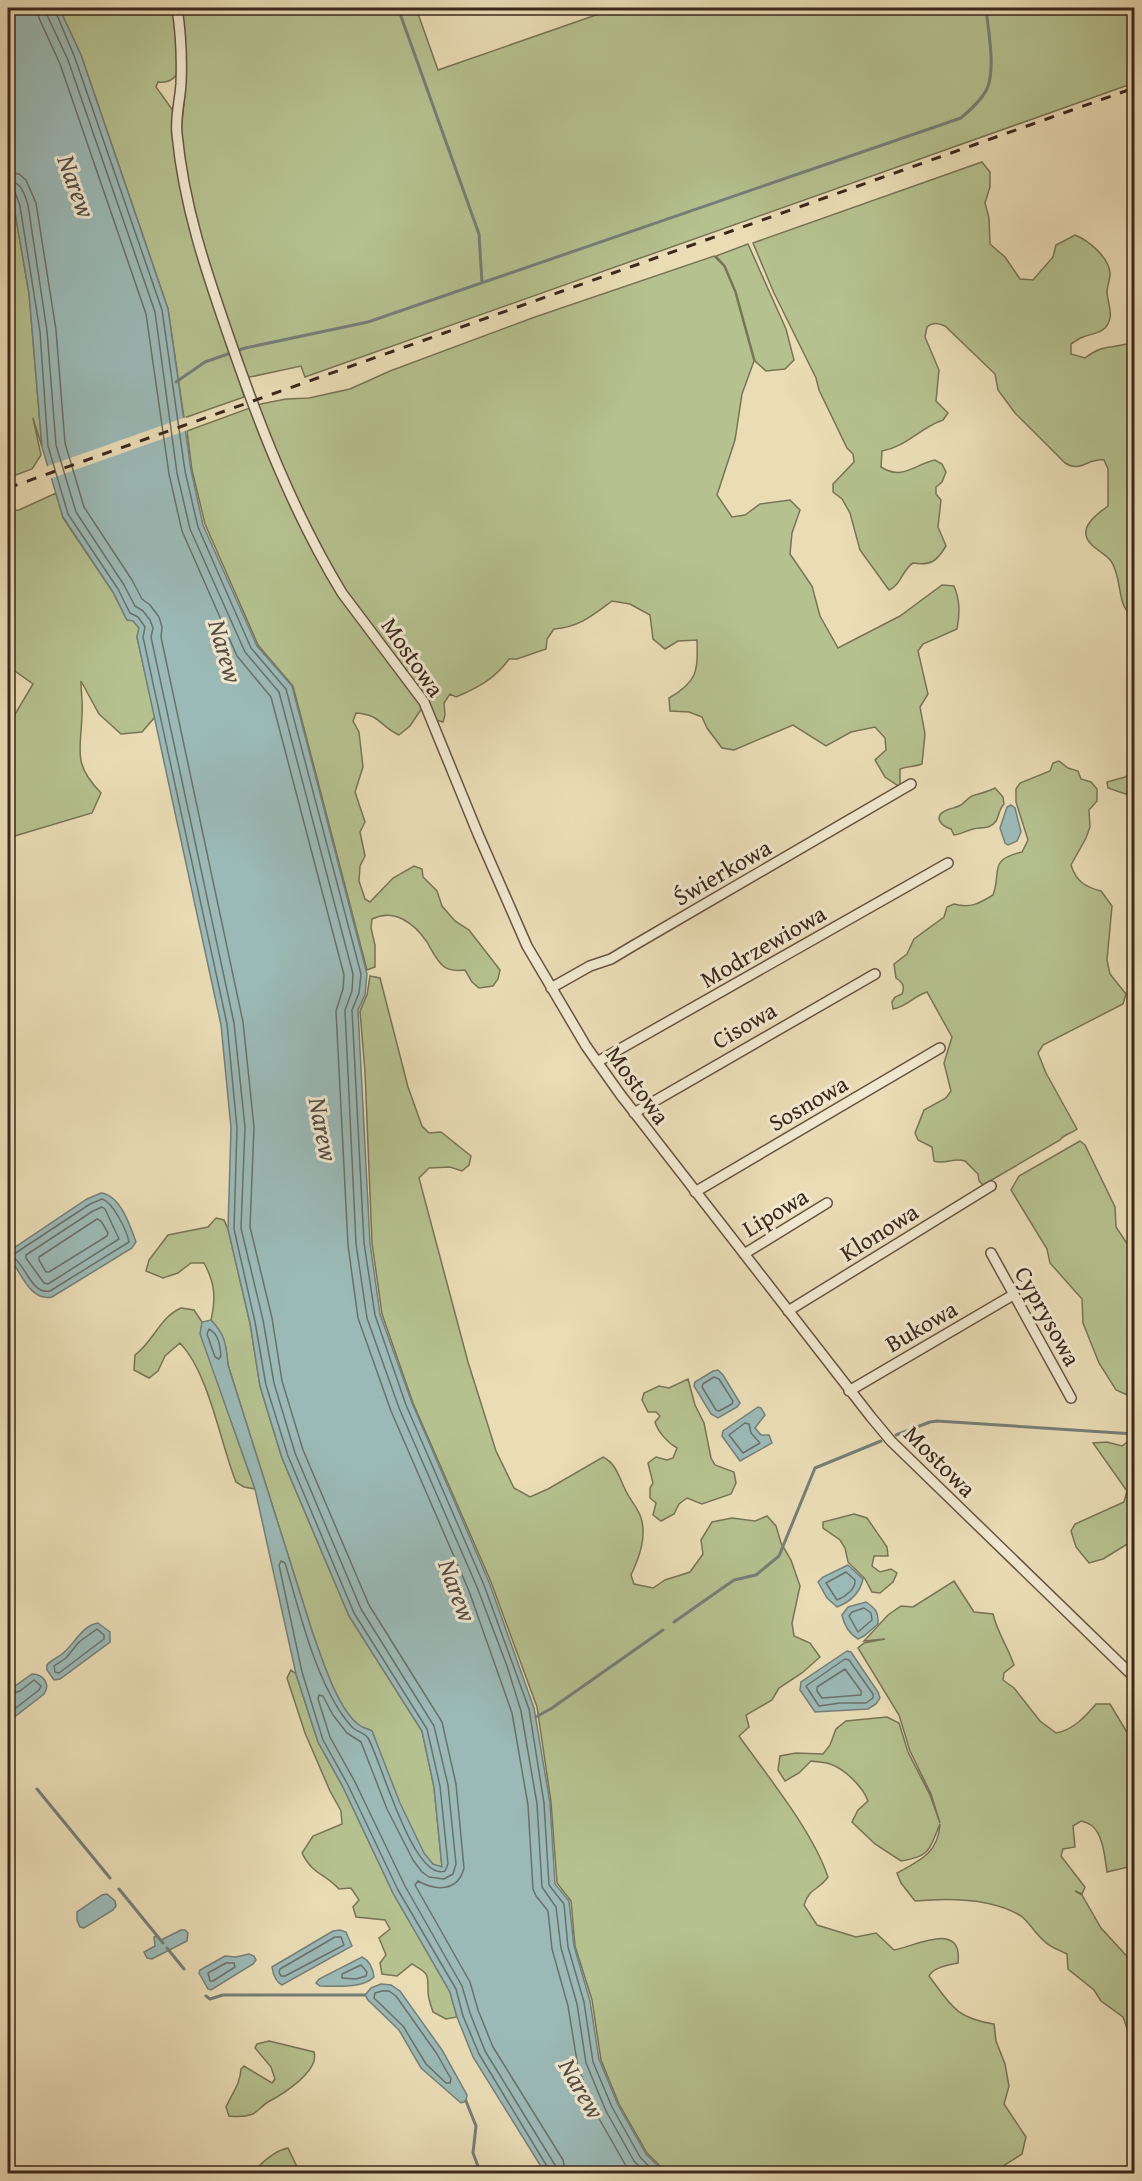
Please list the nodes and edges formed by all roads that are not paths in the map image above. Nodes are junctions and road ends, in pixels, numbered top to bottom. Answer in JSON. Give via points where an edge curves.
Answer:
{"nodes":[{"id":1,"x":177,"y":8,"type":"edge"},
{"id":2,"x":911,"y":784,"type":"dead end"},
{"id":3,"x":948,"y":863,"type":"dead end"},
{"id":4,"x":875,"y":974,"type":"dead end"},
{"id":5,"x":551,"y":988,"type":"junction"},
{"id":6,"x":940,"y":1048,"type":"dead end"},
{"id":7,"x":597,"y":1062,"type":"junction"},
{"id":8,"x":634,"y":1113,"type":"junction"},
{"id":9,"x":991,"y":1186,"type":"dead end"},
{"id":10,"x":695,"y":1192,"type":"junction"},
{"id":11,"x":826,"y":1203,"type":"dead end"},
{"id":12,"x":991,"y":1253,"type":"dead end"},
{"id":13,"x":744,"y":1254,"type":"junction"},
{"id":14,"x":1013,"y":1295,"type":"junction"},
{"id":15,"x":788,"y":1311,"type":"junction"},
{"id":16,"x":849,"y":1391,"type":"junction"},
{"id":17,"x":1071,"y":1398,"type":"dead end"},
{"id":18,"x":1134,"y":1677,"type":"edge"}],
"edges":[{"from":1,"to":5,"type":"street","name":"Mostowa","via":[[182,56],[176,131],[182,173],[193,228],[256,416],[330,573],[424,702],[511,911]]},
{"from":2,"to":5,"type":"street","name":"Świerkowa","via":[[611,959]]},
{"from":3,"to":7,"type":"street","name":"Modrzewiowa"},
{"from":4,"to":8,"type":"street","name":"Cisowa"},
{"from":5,"to":7,"type":"street","name":"Mostowa"},
{"from":6,"to":10,"type":"street","name":"Sosnowa"},
{"from":7,"to":8,"type":"street","name":"Mostowa"},
{"from":8,"to":10,"type":"street","name":"Mostowa"},
{"from":9,"to":15,"type":"street","name":"Klonowa"},
{"from":10,"to":13,"type":"street","name":"Mostowa"},
{"from":11,"to":13,"type":"street","name":"Lipowa"},
{"from":12,"to":14,"type":"street","name":"Cyprysowa"},
{"from":13,"to":15,"type":"street","name":"Mostowa"},
{"from":14,"to":16,"type":"street","name":"Bukowa"},
{"from":14,"to":17,"type":"street","name":"Cyprysowa"},
{"from":15,"to":16,"type":"street","name":"Mostowa"},
{"from":16,"to":18,"type":"street","name":"Mostowa","via":[[891,1441]]}]}
